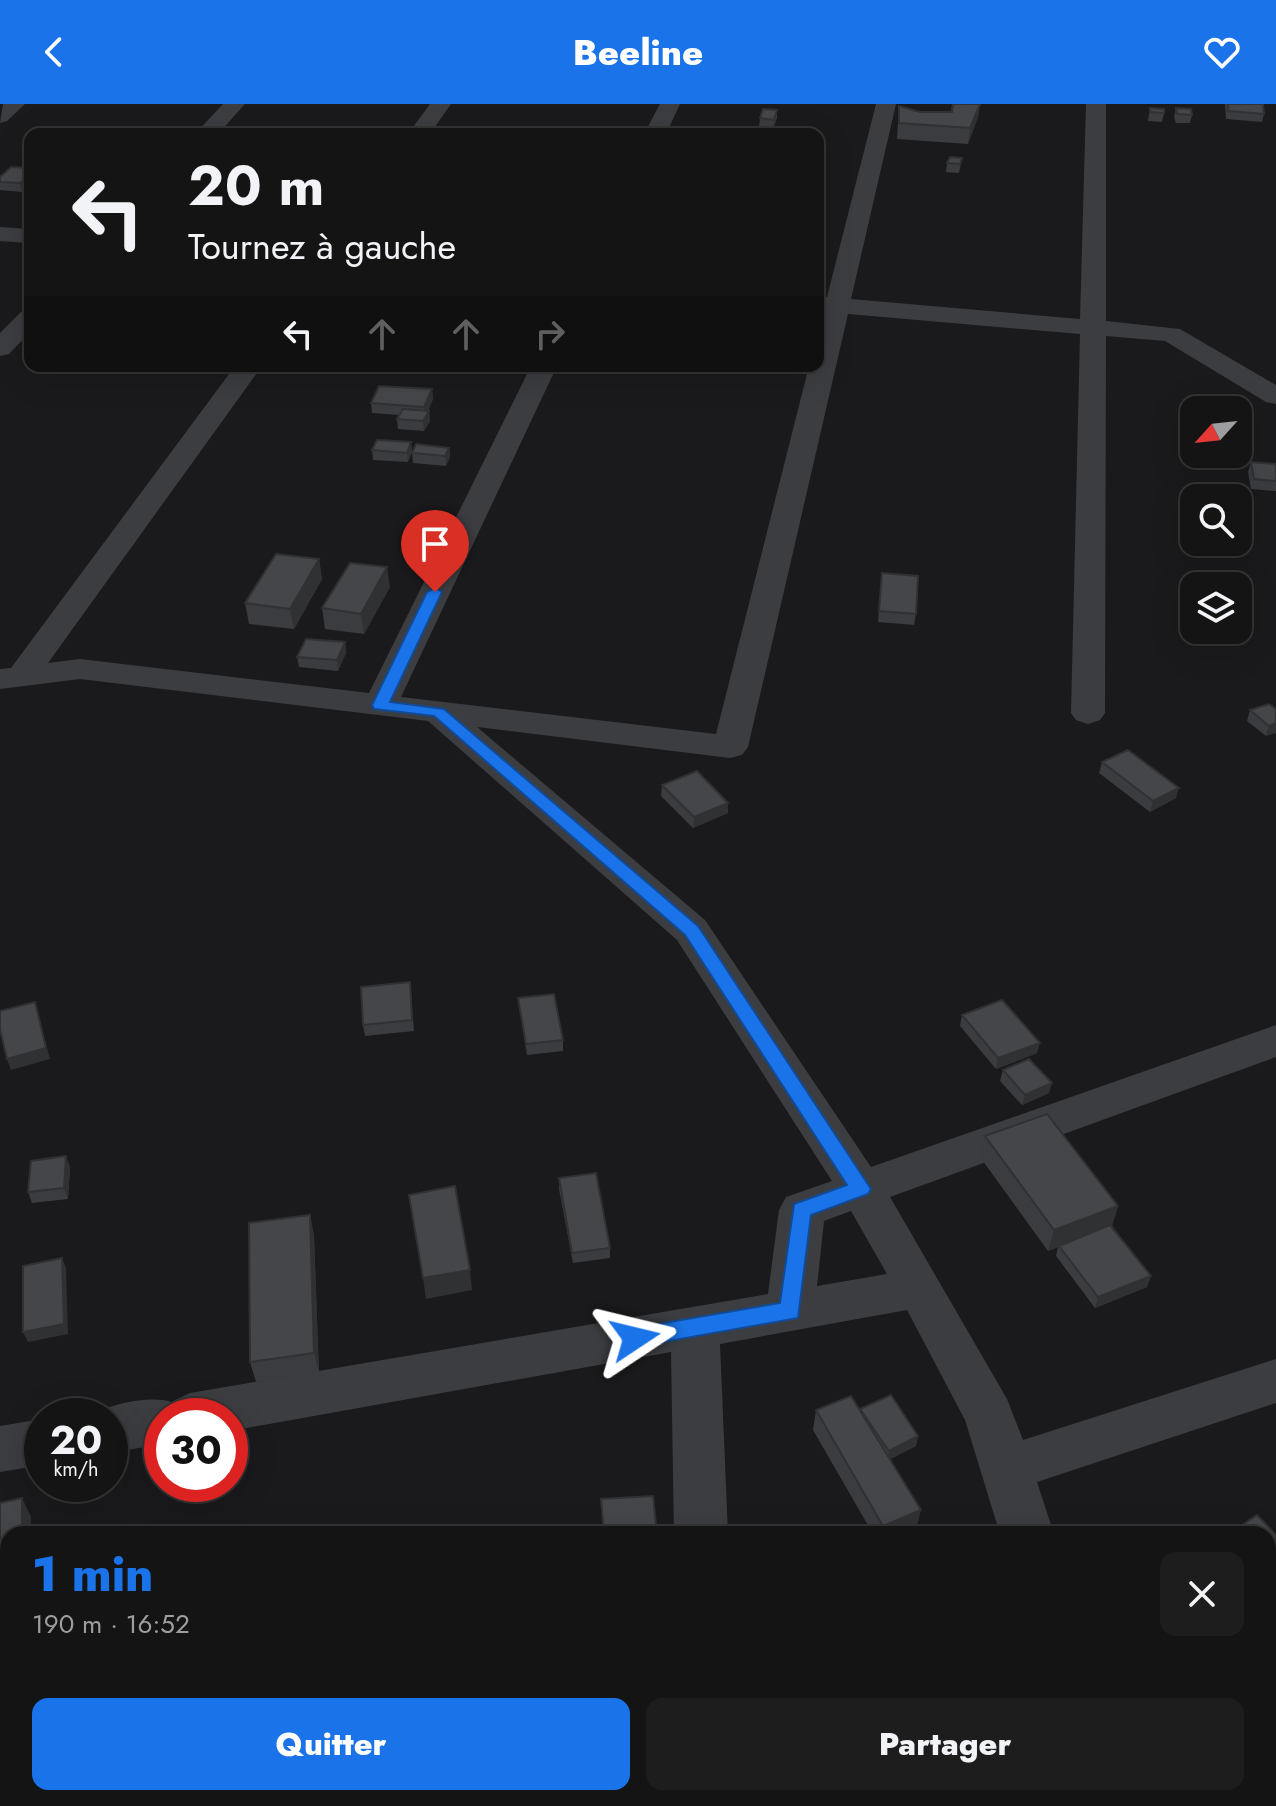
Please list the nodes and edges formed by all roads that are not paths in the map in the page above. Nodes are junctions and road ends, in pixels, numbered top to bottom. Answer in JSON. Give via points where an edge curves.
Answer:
{"nodes":[{"id":1,"x":15,"y":104,"type":"edge"},
{"id":2,"x":235,"y":104,"type":"edge"},
{"id":3,"x":441,"y":104,"type":"edge"},
{"id":4,"x":670,"y":104,"type":"edge"},
{"id":5,"x":886,"y":104,"type":"edge"},
{"id":6,"x":1096,"y":104,"type":"edge"},
{"id":7,"x":0,"y":117,"type":"edge"},
{"id":8,"x":212,"y":128,"type":"edge"},
{"id":9,"x":423,"y":128,"type":"edge"},
{"id":10,"x":658,"y":128,"type":"edge"},
{"id":11,"x":0,"y":234,"type":"edge"},
{"id":12,"x":24,"y":236,"type":"edge"},
{"id":13,"x":828,"y":305,"type":"edge"},
{"id":14,"x":24,"y":323,"type":"edge"},
{"id":15,"x":1093,"y":328,"type":"junction"},
{"id":16,"x":0,"y":348,"type":"edge"},
{"id":17,"x":244,"y":372,"type":"edge"},
{"id":18,"x":541,"y":372,"type":"edge"},
{"id":19,"x":813,"y":372,"type":"edge"},
{"id":20,"x":1276,"y":396,"type":"edge"},
{"id":21,"x":10,"y":678,"type":"edge"},
{"id":22,"x":380,"y":705,"type":"junction"},
{"id":23,"x":438,"y":712,"type":"junction"},
{"id":24,"x":1088,"y":713,"type":"dead end"},
{"id":25,"x":1276,"y":1041,"type":"edge"},
{"id":26,"x":861,"y":1189,"type":"junction"},
{"id":27,"x":920,"y":1288,"type":"junction"},
{"id":28,"x":790,"y":1311,"type":"junction"},
{"id":29,"x":695,"y":1327,"type":"junction"},
{"id":30,"x":1276,"y":1381,"type":"edge"},
{"id":31,"x":248,"y":1406,"type":"edge"},
{"id":32,"x":24,"y":1445,"type":"edge"},
{"id":33,"x":0,"y":1449,"type":"edge"},
{"id":34,"x":1006,"y":1469,"type":"junction"},
{"id":35,"x":701,"y":1526,"type":"edge"},
{"id":36,"x":1024,"y":1526,"type":"edge"}],
"edges":[{"from":1,"to":7,"type":"street"},
{"from":2,"to":8,"type":"street"},
{"from":3,"to":9,"type":"street"},
{"from":4,"to":10,"type":"street"},
{"from":5,"to":13,"type":"street"},
{"from":6,"to":15,"type":"street"},
{"from":11,"to":12,"type":"street"},
{"from":13,"to":15,"type":"street"},
{"from":14,"to":16,"type":"street"},
{"from":15,"to":20,"type":"street","via":[[1171,334]]},
{"from":15,"to":24,"type":"street"},
{"from":17,"to":21,"type":"street"},
{"from":18,"to":22,"type":"street"},
{"from":19,"to":23,"type":"street","via":[[730,747]]},
{"from":21,"to":22,"type":"street","via":[[80,669]]},
{"from":22,"to":23,"type":"street"},
{"from":23,"to":26,"type":"street","via":[[691,930]]},
{"from":25,"to":26,"type":"street"},
{"from":26,"to":27,"type":"street"},
{"from":26,"to":28,"type":"street","via":[[802,1210]]},
{"from":27,"to":28,"type":"street"},
{"from":27,"to":34,"type":"street","via":[[989,1415]]},
{"from":28,"to":29,"type":"street"},
{"from":29,"to":31,"type":"street"},
{"from":29,"to":35,"type":"street"},
{"from":30,"to":34,"type":"street"},
{"from":32,"to":33,"type":"street"},
{"from":34,"to":36,"type":"street"}]}
